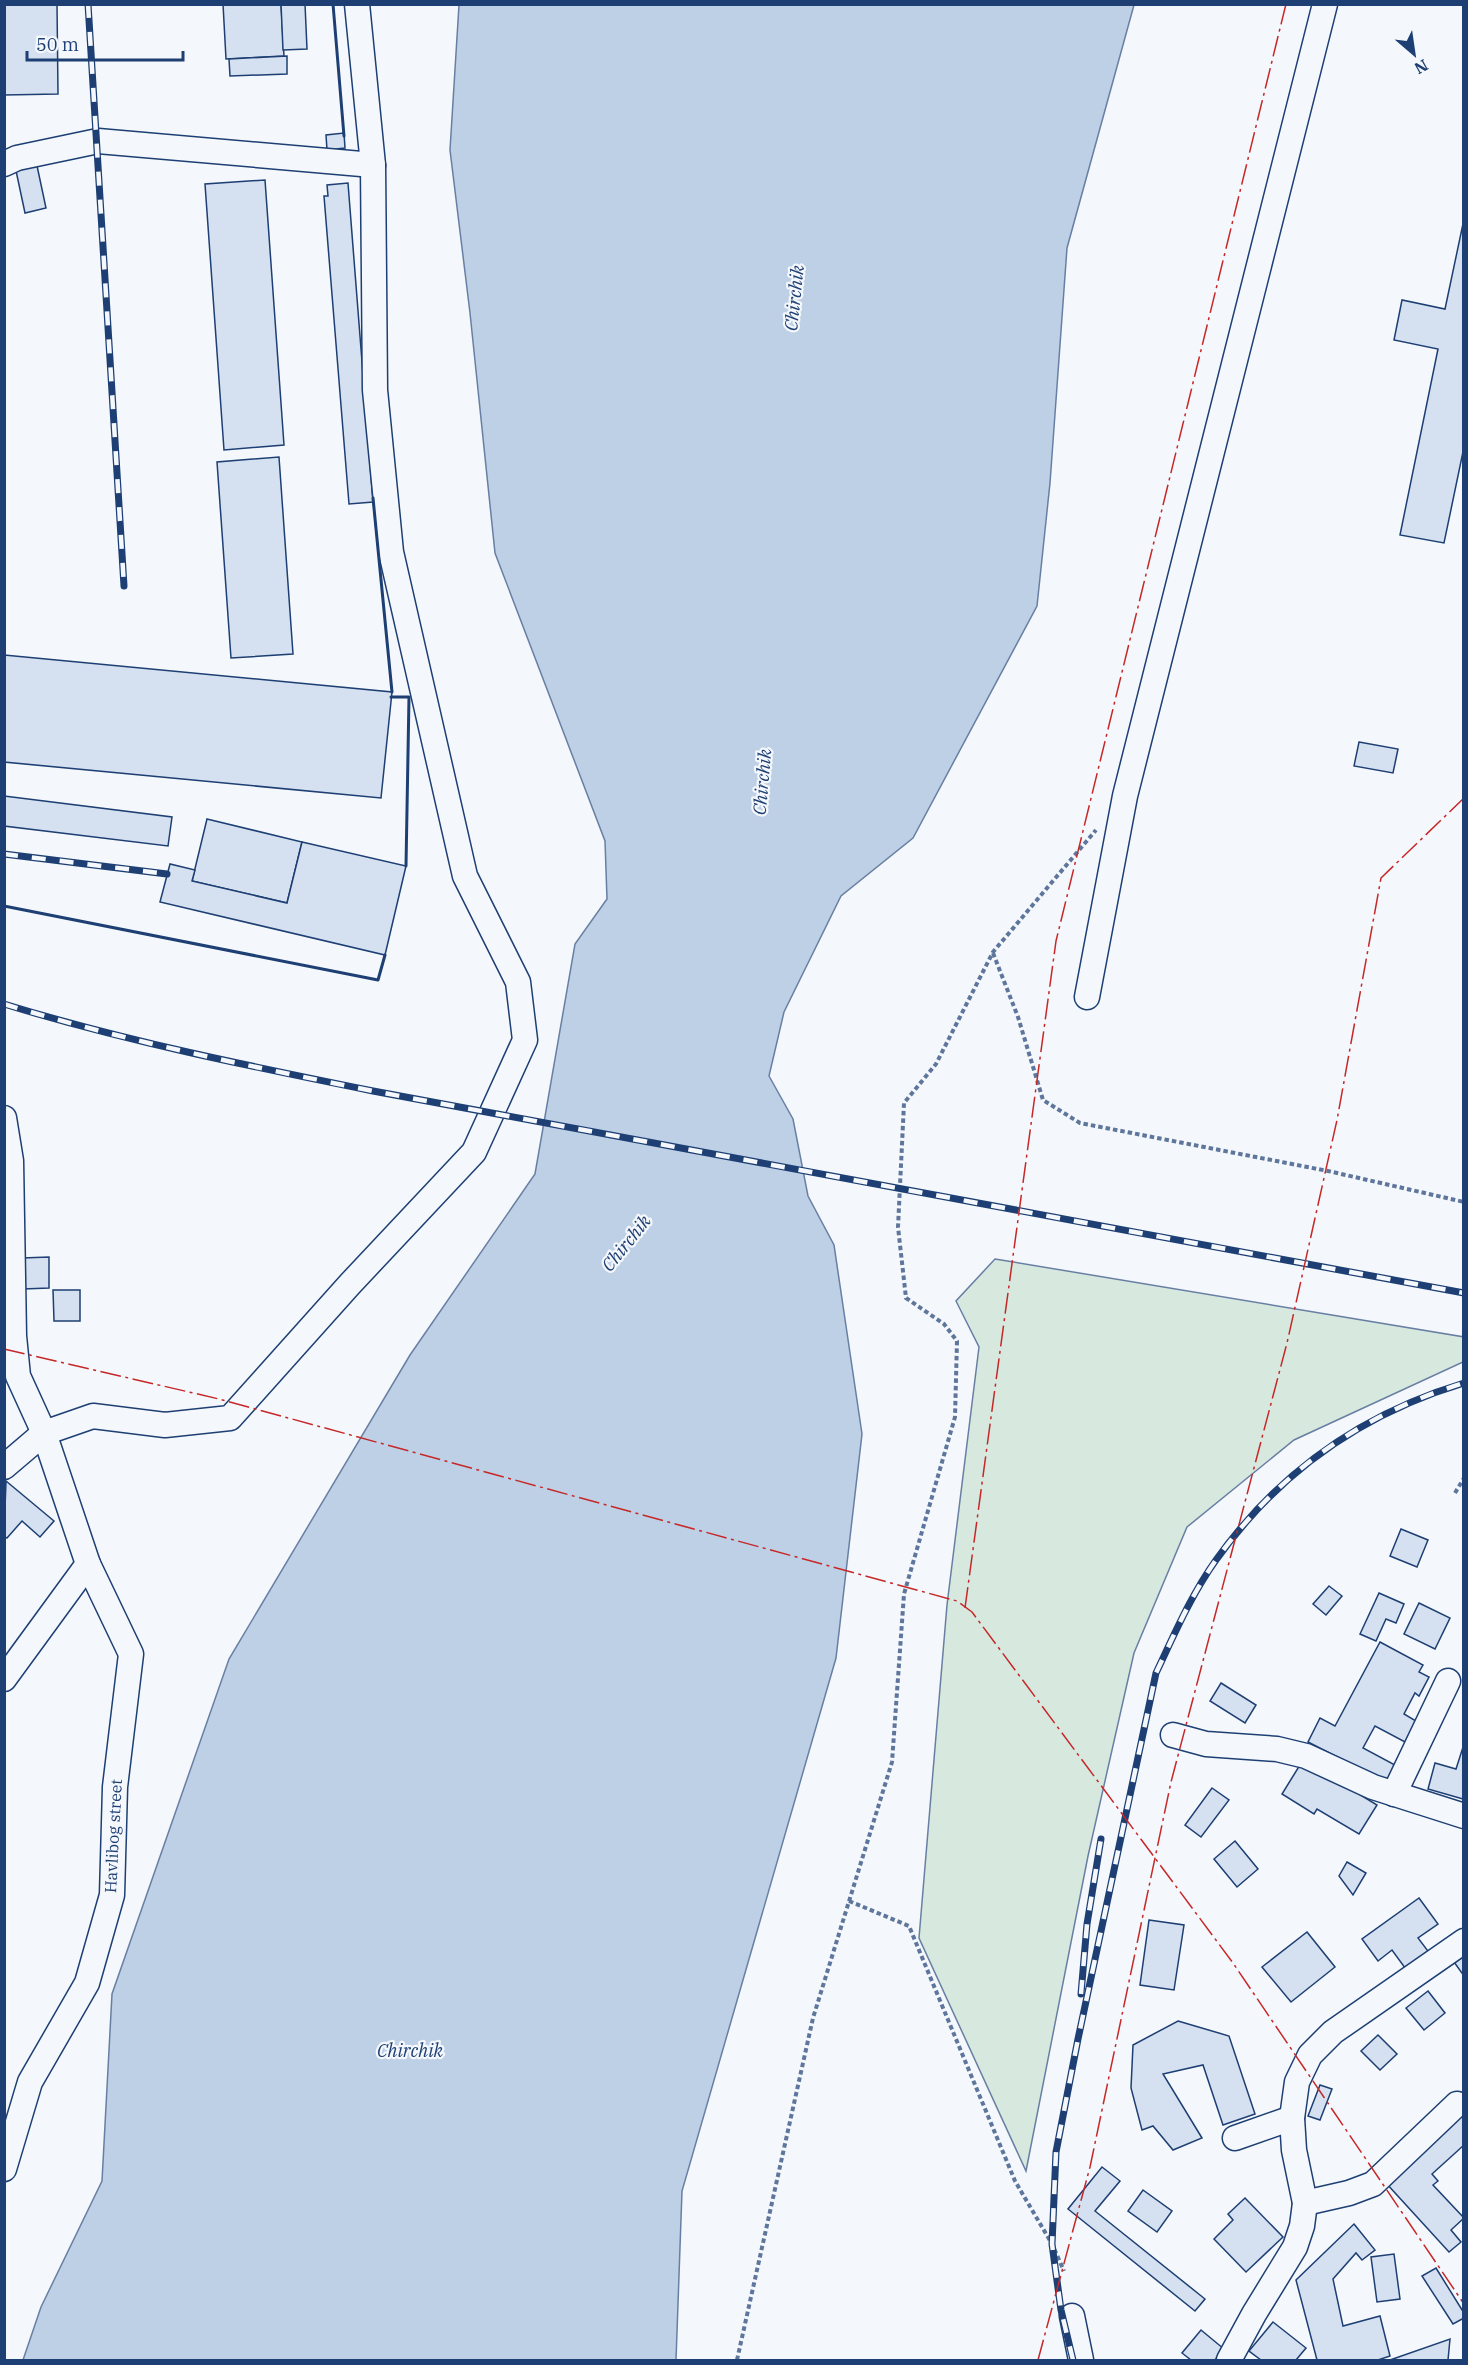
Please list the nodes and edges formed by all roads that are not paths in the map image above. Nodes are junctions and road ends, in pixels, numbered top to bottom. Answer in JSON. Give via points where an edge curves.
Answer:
{"nodes":[{"id":1,"x":357,"y":4,"type":"edge"},
{"id":2,"x":1325,"y":4,"type":"edge"},
{"id":3,"x":4,"y":164,"type":"edge"},
{"id":4,"x":373,"y":165,"type":"junction"},
{"id":5,"x":1088,"y":997,"type":"dead end"},
{"id":6,"x":4,"y":1118,"type":"edge"},
{"id":7,"x":11,"y":1375,"type":"edge"},
{"id":8,"x":44,"y":1433,"type":"junction"},
{"id":9,"x":4,"y":1467,"type":"edge"},
{"id":10,"x":88,"y":1564,"type":"junction"},
{"id":11,"x":4,"y":1679,"type":"edge"},
{"id":12,"x":1448,"y":1681,"type":"dead end"},
{"id":13,"x":1173,"y":1735,"type":"dead end"},
{"id":14,"x":1394,"y":1794,"type":"junction"},
{"id":15,"x":1464,"y":1816,"type":"edge"},
{"id":16,"x":1464,"y":1941,"type":"edge"},
{"id":17,"x":1457,"y":2104,"type":"dead end"},
{"id":18,"x":1292,"y":2118,"type":"junction"},
{"id":19,"x":1235,"y":2138,"type":"dead end"},
{"id":20,"x":4,"y":2169,"type":"edge"},
{"id":21,"x":1305,"y":2203,"type":"junction"},
{"id":22,"x":1072,"y":2316,"type":"dead end"},
{"id":23,"x":1081,"y":2361,"type":"edge"},
{"id":24,"x":1229,"y":2361,"type":"edge"}],
"edges":[{"from":1,"to":4,"type":"street"},
{"from":2,"to":5,"type":"street","via":[[1125,796]]},
{"from":3,"to":4,"type":"street","via":[[98,141]]},
{"from":4,"to":8,"type":"street","via":[[375,390],[391,552],[465,876],[518,982],[525,1040],[474,1152],[230,1418],[165,1425],[93,1416]]},
{"from":6,"to":7,"type":"street","name":"Hаvlibog street","via":[[11,1161]]},
{"from":7,"to":8,"type":"street","name":"Hаvlibog street"},
{"from":8,"to":9,"type":"street"},
{"from":8,"to":10,"type":"street","name":"Hаvlibog street"},
{"from":10,"to":11,"type":"street"},
{"from":10,"to":20,"type":"street","name":"Hаvlibog street","via":[[131,1654],[114,1787],[112,1895],[87,1983],[30,2082]]},
{"from":12,"to":14,"type":"street"},
{"from":13,"to":14,"type":"street","via":[[1306,1756]]},
{"from":14,"to":15,"type":"street"},
{"from":16,"to":18,"type":"street","via":[[1333,2032],[1310,2055],[1297,2082]]},
{"from":17,"to":21,"type":"street","via":[[1372,2184]]},
{"from":18,"to":19,"type":"street"},
{"from":18,"to":21,"type":"street"},
{"from":21,"to":24,"type":"street","via":[[1295,2247]]},
{"from":22,"to":23,"type":"street"}]}
